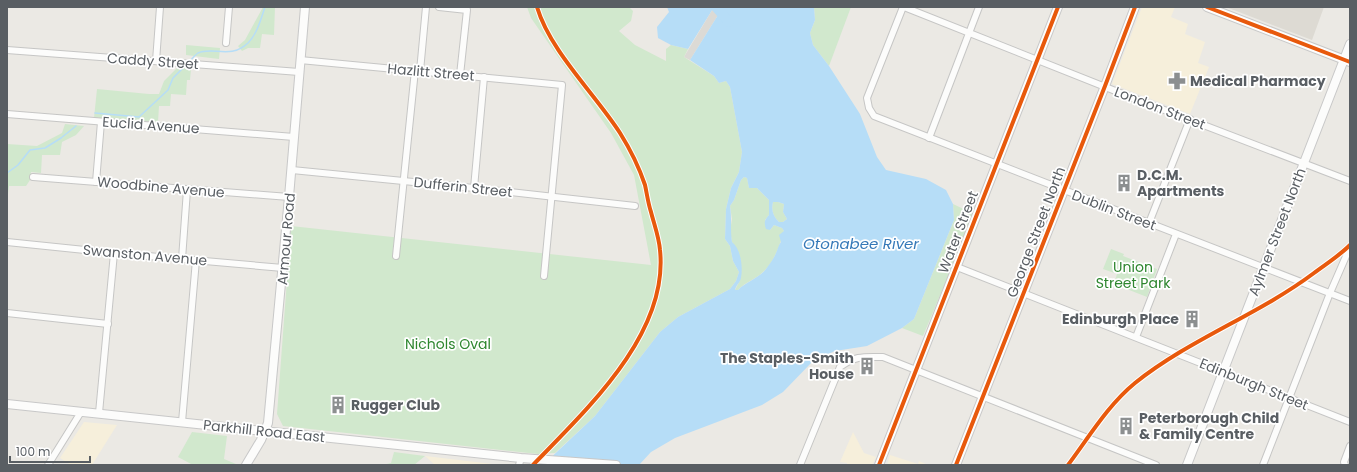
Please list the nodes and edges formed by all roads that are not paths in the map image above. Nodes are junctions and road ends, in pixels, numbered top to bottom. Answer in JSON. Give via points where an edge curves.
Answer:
{"nodes":[{"id":1,"x":160,"y":7,"type":"edge"},
{"id":2,"x":229,"y":7,"type":"edge"},
{"id":3,"x":305,"y":7,"type":"edge"},
{"id":4,"x":426,"y":7,"type":"edge"},
{"id":5,"x":439,"y":7,"type":"edge"},
{"id":6,"x":904,"y":7,"type":"edge"},
{"id":7,"x":979,"y":7,"type":"edge"},
{"id":8,"x":1058,"y":7,"type":"edge"},
{"id":9,"x":1135,"y":7,"type":"edge"},
{"id":10,"x":1207,"y":7,"type":"edge"},
{"id":11,"x":969,"y":33,"type":"junction"},
{"id":12,"x":1350,"y":43,"type":"edge"},
{"id":13,"x":226,"y":44,"type":"dead end"},
{"id":14,"x":7,"y":50,"type":"edge"},
{"id":15,"x":1318,"y":50,"type":"junction"},
{"id":16,"x":300,"y":60,"type":"junction"},
{"id":17,"x":1037,"y":60,"type":"junction"},
{"id":18,"x":156,"y":61,"type":"junction"},
{"id":19,"x":1347,"y":61,"type":"edge"},
{"id":20,"x":418,"y":71,"type":"junction"},
{"id":21,"x":300,"y":72,"type":"junction"},
{"id":22,"x":460,"y":75,"type":"junction"},
{"id":23,"x":484,"y":77,"type":"junction"},
{"id":24,"x":1105,"y":86,"type":"junction"},
{"id":25,"x":7,"y":114,"type":"edge"},
{"id":26,"x":1190,"y":119,"type":"junction"},
{"id":27,"x":101,"y":122,"type":"junction"},
{"id":28,"x":294,"y":137,"type":"junction"},
{"id":29,"x":929,"y":138,"type":"junction"},
{"id":30,"x":1304,"y":163,"type":"junction"},
{"id":31,"x":996,"y":164,"type":"junction"},
{"id":32,"x":292,"y":170,"type":"junction"},
{"id":33,"x":33,"y":177,"type":"dead end"},
{"id":34,"x":404,"y":181,"type":"junction"},
{"id":35,"x":1350,"y":181,"type":"edge"},
{"id":36,"x":96,"y":182,"type":"junction"},
{"id":37,"x":474,"y":188,"type":"junction"},
{"id":38,"x":187,"y":190,"type":"junction"},
{"id":39,"x":1064,"y":190,"type":"junction"},
{"id":40,"x":290,"y":197,"type":"junction"},
{"id":41,"x":551,"y":197,"type":"junction"},
{"id":42,"x":635,"y":206,"type":"dead end"},
{"id":43,"x":1150,"y":223,"type":"junction"},
{"id":44,"x":1176,"y":234,"type":"junction"},
{"id":45,"x":7,"y":242,"type":"edge"},
{"id":46,"x":1350,"y":247,"type":"edge"},
{"id":47,"x":114,"y":253,"type":"junction"},
{"id":48,"x":396,"y":256,"type":"dead end"},
{"id":49,"x":182,"y":259,"type":"junction"},
{"id":50,"x":196,"y":260,"type":"junction"},
{"id":51,"x":957,"y":267,"type":"junction"},
{"id":52,"x":283,"y":268,"type":"junction"},
{"id":53,"x":1263,"y":268,"type":"junction"},
{"id":54,"x":544,"y":276,"type":"dead end"},
{"id":55,"x":1024,"y":293,"type":"junction"},
{"id":56,"x":1330,"y":293,"type":"junction"},
{"id":57,"x":1350,"y":301,"type":"edge"},
{"id":58,"x":7,"y":313,"type":"edge"},
{"id":59,"x":108,"y":324,"type":"junction"},
{"id":60,"x":1136,"y":338,"type":"junction"},
{"id":61,"x":916,"y":369,"type":"junction"},
{"id":62,"x":1223,"y":372,"type":"junction"},
{"id":63,"x":984,"y":396,"type":"junction"},
{"id":64,"x":1289,"y":398,"type":"junction"},
{"id":65,"x":7,"y":404,"type":"edge"},
{"id":66,"x":80,"y":412,"type":"junction"},
{"id":67,"x":99,"y":414,"type":"junction"},
{"id":68,"x":182,"y":422,"type":"junction"},
{"id":69,"x":1350,"y":422,"type":"edge"},
{"id":70,"x":265,"y":432,"type":"junction"},
{"id":71,"x":1350,"y":446,"type":"edge"},
{"id":72,"x":520,"y":462,"type":"edge"},
{"id":73,"x":801,"y":464,"type":"edge"},
{"id":74,"x":1344,"y":464,"type":"edge"},
{"id":75,"x":48,"y":465,"type":"edge"},
{"id":76,"x":246,"y":465,"type":"edge"},
{"id":77,"x":616,"y":465,"type":"edge"},
{"id":78,"x":879,"y":465,"type":"edge"},
{"id":79,"x":956,"y":465,"type":"edge"},
{"id":80,"x":1156,"y":465,"type":"edge"},
{"id":81,"x":1187,"y":465,"type":"edge"},
{"id":82,"x":1263,"y":465,"type":"edge"}],
"edges":[{"from":1,"to":18,"type":"street"},
{"from":2,"to":13,"type":"street"},
{"from":3,"to":16,"type":"main road","name":"Armour Road"},
{"from":4,"to":20,"type":"street"},
{"from":5,"to":22,"type":"street","via":[[467,10]]},
{"from":6,"to":11,"type":"street","name":"London Street"},
{"from":6,"to":29,"type":"street","name":"Dublin Street","via":[[867,98],[874,116]]},
{"from":7,"to":11,"type":"street"},
{"from":8,"to":17,"type":"main road","name":"Water Street"},
{"from":9,"to":24,"type":"main road","name":"George Street North"},
{"from":10,"to":15,"type":"main road"},
{"from":11,"to":17,"type":"street","name":"London Street"},
{"from":11,"to":29,"type":"street"},
{"from":12,"to":15,"type":"main road","via":[[1332,53]]},
{"from":12,"to":19,"type":"main road","name":"Aylmer Street North"},
{"from":14,"to":18,"type":"street","name":"Caddy Street"},
{"from":15,"to":19,"type":"main road"},
{"from":16,"to":20,"type":"street","name":"Hazlitt Street"},
{"from":16,"to":21,"type":"main road","name":"Armour Road"},
{"from":17,"to":24,"type":"street","name":"London Street"},
{"from":17,"to":31,"type":"main road","name":"Water Street"},
{"from":18,"to":21,"type":"street","name":"Caddy Street"},
{"from":19,"to":30,"type":"main road","name":"Aylmer Street North"},
{"from":20,"to":22,"type":"street","name":"Hazlitt Street"},
{"from":20,"to":34,"type":"street"},
{"from":21,"to":28,"type":"main road","name":"Armour Road"},
{"from":22,"to":23,"type":"street","name":"Hazlitt Street"},
{"from":23,"to":37,"type":"street"},
{"from":23,"to":41,"type":"street","name":"Hazlitt Street","via":[[562,85]]},
{"from":24,"to":26,"type":"street","name":"London Street"},
{"from":24,"to":39,"type":"main road","name":"George Street North"},
{"from":25,"to":27,"type":"street","name":"Euclid Avenue"},
{"from":26,"to":30,"type":"street","name":"London Street"},
{"from":26,"to":43,"type":"street"},
{"from":27,"to":28,"type":"street","name":"Euclid Avenue"},
{"from":27,"to":36,"type":"street"},
{"from":28,"to":32,"type":"main road","name":"Armour Road"},
{"from":29,"to":31,"type":"street","name":"Dublin Street"},
{"from":30,"to":35,"type":"street","name":"London Street"},
{"from":30,"to":53,"type":"main road","name":"Aylmer Street North"},
{"from":31,"to":39,"type":"street","name":"Dublin Street"},
{"from":31,"to":51,"type":"main road","name":"Water Street"},
{"from":32,"to":34,"type":"street","name":"Dufferin Street"},
{"from":32,"to":40,"type":"main road","name":"Armour Road"},
{"from":33,"to":36,"type":"street","name":"Woodbine Avenue"},
{"from":34,"to":37,"type":"street","name":"Dufferin Street"},
{"from":34,"to":48,"type":"street"},
{"from":36,"to":38,"type":"street","name":"Woodbine Avenue"},
{"from":37,"to":41,"type":"street","name":"Dufferin Street"},
{"from":38,"to":40,"type":"street","name":"Woodbine Avenue"},
{"from":38,"to":49,"type":"street"},
{"from":39,"to":43,"type":"street","name":"Dublin Street"},
{"from":39,"to":55,"type":"main road","name":"George Street North"},
{"from":40,"to":52,"type":"main road","name":"Armour Road"},
{"from":41,"to":42,"type":"street","name":"Dufferin Street"},
{"from":41,"to":54,"type":"street"},
{"from":43,"to":44,"type":"street","name":"Dublin Street"},
{"from":44,"to":53,"type":"street","name":"Dublin Street"},
{"from":44,"to":60,"type":"street"},
{"from":45,"to":47,"type":"street","name":"Swanston Avenue"},
{"from":46,"to":56,"type":"street"},
{"from":47,"to":49,"type":"street","name":"Swanston Avenue"},
{"from":47,"to":59,"type":"street"},
{"from":49,"to":50,"type":"street","name":"Swanston Avenue"},
{"from":50,"to":52,"type":"street","name":"Swanston Avenue"},
{"from":50,"to":68,"type":"street"},
{"from":51,"to":55,"type":"street","name":"Edinburgh Street"},
{"from":51,"to":61,"type":"main road","name":"Water Street"},
{"from":52,"to":70,"type":"main road","name":"Armour Road","via":[[268,423]]},
{"from":53,"to":56,"type":"street","name":"Dublin Street"},
{"from":53,"to":62,"type":"main road","name":"Aylmer Street North"},
{"from":55,"to":60,"type":"street","name":"Edinburgh Street"},
{"from":55,"to":63,"type":"main road","name":"George Street North"},
{"from":56,"to":57,"type":"street","name":"Dublin Street"},
{"from":56,"to":64,"type":"street"},
{"from":58,"to":59,"type":"street"},
{"from":59,"to":67,"type":"street"},
{"from":60,"to":62,"type":"street","name":"Edinburgh Street"},
{"from":61,"to":63,"type":"street"},
{"from":61,"to":73,"type":"street","via":[[883,357],[861,357],[849,360],[840,367]]},
{"from":61,"to":78,"type":"main road","name":"Water Street"},
{"from":62,"to":64,"type":"street","name":"Edinburgh Street"},
{"from":62,"to":81,"type":"main road","name":"Aylmer Street North"},
{"from":63,"to":79,"type":"main road","name":"George Street North"},
{"from":63,"to":80,"type":"street"},
{"from":64,"to":69,"type":"street","name":"Edinburgh Street"},
{"from":64,"to":82,"type":"street"},
{"from":65,"to":66,"type":"main road","name":"Parkhill Road East"},
{"from":66,"to":67,"type":"main road","name":"Parkhill Road East"},
{"from":66,"to":75,"type":"street"},
{"from":67,"to":68,"type":"main road","name":"Parkhill Road East"},
{"from":68,"to":70,"type":"main road","name":"Parkhill Road East"},
{"from":70,"to":72,"type":"main road","name":"Parkhill Road East"},
{"from":70,"to":76,"type":"main road","name":"Armour Road"},
{"from":71,"to":74,"type":"street"},
{"from":72,"to":77,"type":"main road","name":"Parkhill Road East","via":[[542,460]]}]}
